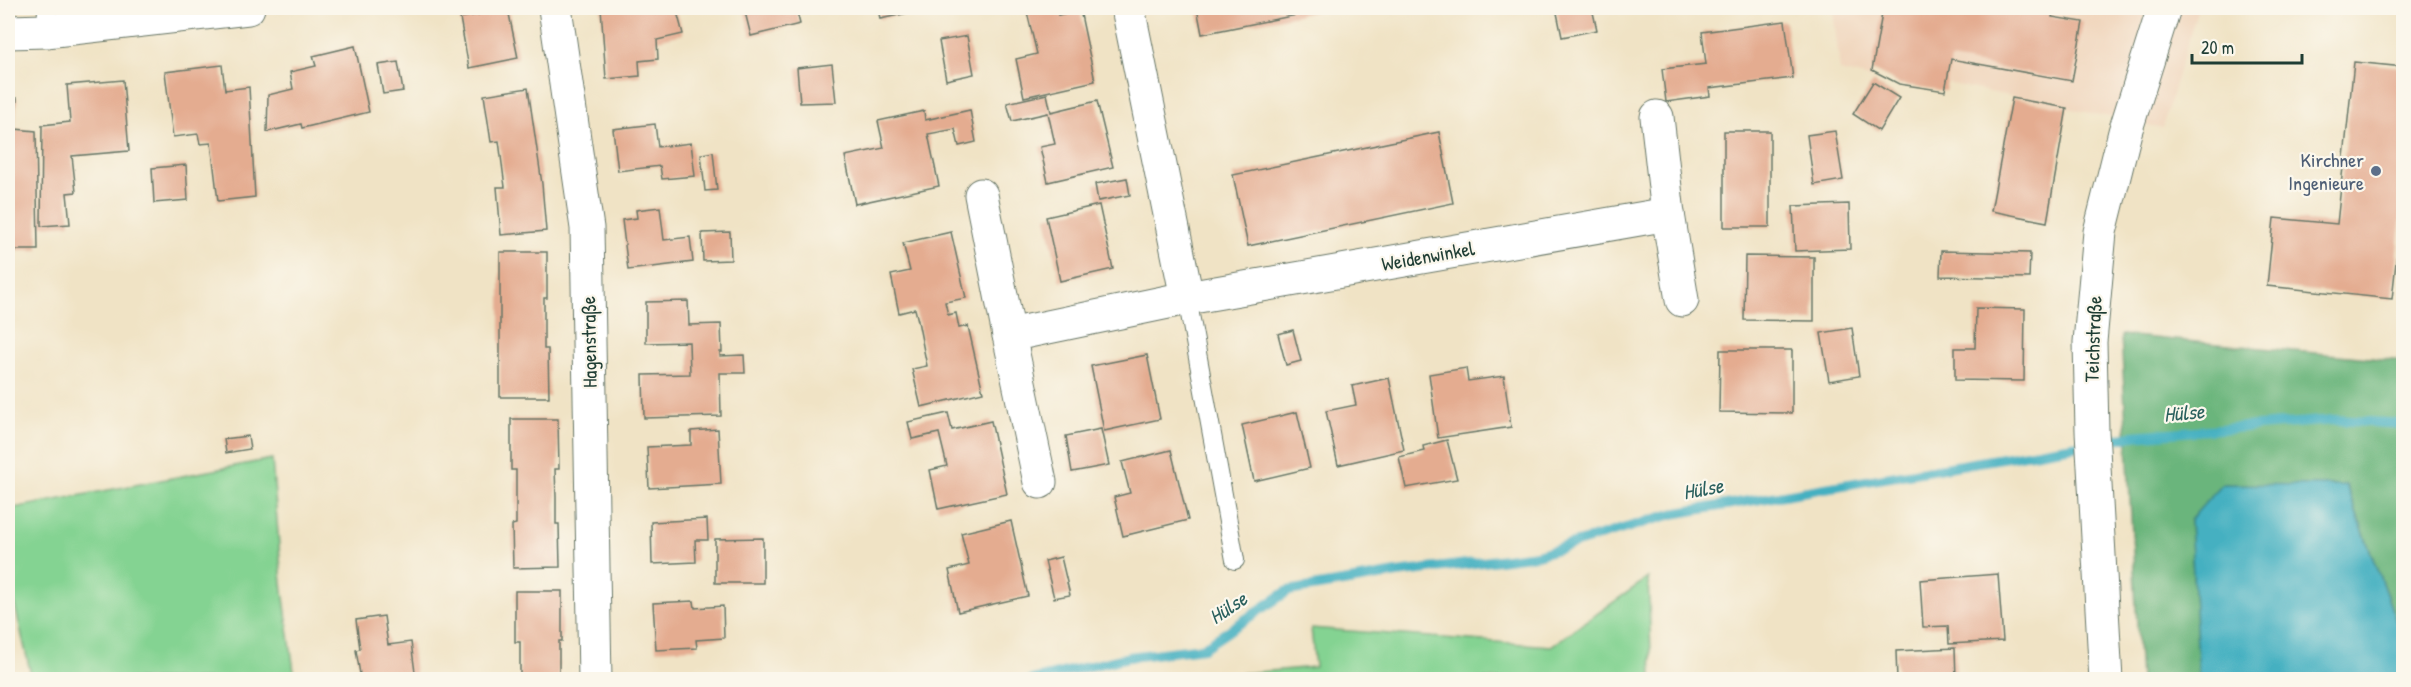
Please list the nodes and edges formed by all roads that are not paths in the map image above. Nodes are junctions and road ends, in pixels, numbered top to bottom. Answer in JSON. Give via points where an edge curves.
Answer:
{"nodes":[{"id":1,"x":248,"y":8,"type":"edge"},
{"id":2,"x":555,"y":8,"type":"edge"},
{"id":3,"x":1128,"y":8,"type":"edge"},
{"id":4,"x":2164,"y":8,"type":"edge"},
{"id":5,"x":46,"y":19,"type":"edge"},
{"id":6,"x":8,"y":32,"type":"edge"},
{"id":7,"x":1658,"y":117,"type":"dead end"},
{"id":8,"x":981,"y":195,"type":"dead end"},
{"id":9,"x":1668,"y":214,"type":"junction"},
{"id":10,"x":1187,"y":298,"type":"junction"},
{"id":11,"x":1682,"y":300,"type":"dead end"},
{"id":12,"x":1009,"y":335,"type":"junction"},
{"id":13,"x":1040,"y":482,"type":"dead end"},
{"id":14,"x":1235,"y":560,"type":"dead end"},
{"id":15,"x":595,"y":680,"type":"edge"},
{"id":16,"x":2106,"y":680,"type":"edge"}],
"edges":[{"from":1,"to":5,"type":"street"},
{"from":2,"to":15,"type":"street","name":"Hagenstraße","via":[[587,228]]},
{"from":3,"to":10,"type":"street"},
{"from":4,"to":16,"type":"street","name":"Teichstraße","via":[[2125,132],[2100,232],[2090,342]]},
{"from":5,"to":6,"type":"street"},
{"from":7,"to":9,"type":"street"},
{"from":8,"to":12,"type":"street"},
{"from":9,"to":10,"type":"street","name":"Weidenwinkel"},
{"from":9,"to":11,"type":"street"},
{"from":10,"to":12,"type":"street","name":"Weidenwinkel"},
{"from":10,"to":14,"type":"lane"},
{"from":12,"to":13,"type":"street"}]}
